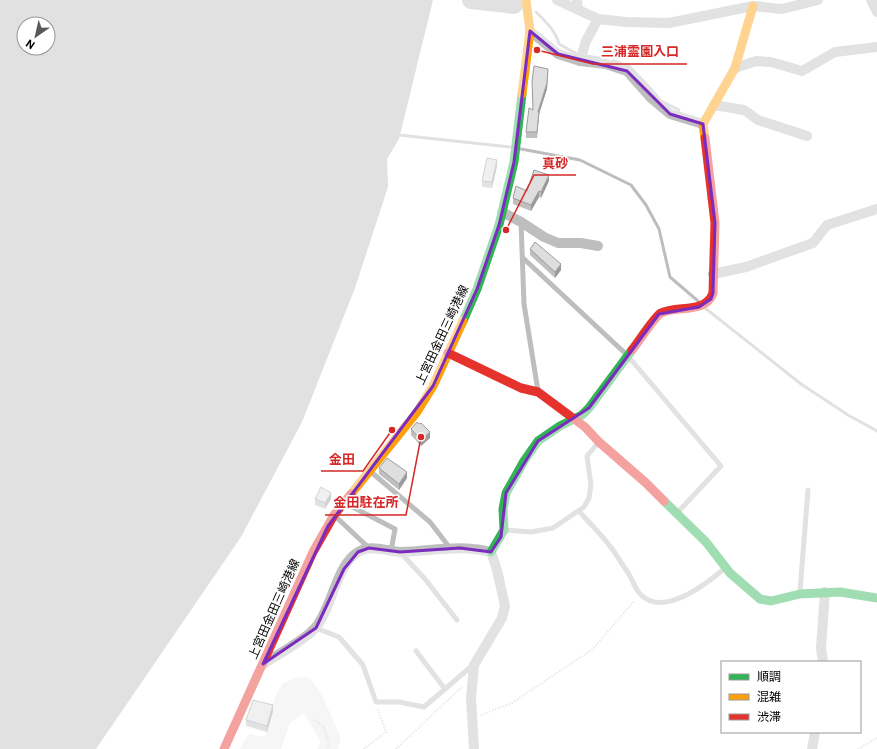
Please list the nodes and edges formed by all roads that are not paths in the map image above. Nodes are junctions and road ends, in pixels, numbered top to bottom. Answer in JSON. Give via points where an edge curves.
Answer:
{"nodes":[{"id":1,"x":526,"y":0,"type":"edge"},
{"id":2,"x":557,"y":0,"type":"edge"},
{"id":3,"x":818,"y":0,"type":"edge"},
{"id":4,"x":871,"y":0,"type":"edge"},
{"id":5,"x":578,"y":5,"type":"edge"},
{"id":6,"x":753,"y":6,"type":"junction"},
{"id":7,"x":877,"y":12,"type":"edge"},
{"id":8,"x":598,"y":19,"type":"junction"},
{"id":9,"x":530,"y":31,"type":"junction"},
{"id":10,"x":877,"y":47,"type":"edge"},
{"id":11,"x":580,"y":61,"type":"junction"},
{"id":12,"x":735,"y":68,"type":"junction"},
{"id":13,"x":714,"y":105,"type":"junction"},
{"id":14,"x":703,"y":124,"type":"junction"},
{"id":15,"x":807,"y":136,"type":"dead end"},
{"id":16,"x":877,"y":209,"type":"edge"},
{"id":17,"x":502,"y":212,"type":"junction"},
{"id":18,"x":521,"y":222,"type":"junction"},
{"id":19,"x":598,"y":246,"type":"dead end"},
{"id":20,"x":523,"y":258,"type":"junction"},
{"id":21,"x":713,"y":274,"type":"junction"},
{"id":22,"x":448,"y":353,"type":"junction"},
{"id":23,"x":627,"y":355,"type":"junction"},
{"id":24,"x":538,"y":392,"type":"junction"},
{"id":25,"x":572,"y":419,"type":"junction"},
{"id":26,"x":599,"y":442,"type":"junction"},
{"id":27,"x":370,"y":471,"type":"junction"},
{"id":28,"x":808,"y":490,"type":"dead end"},
{"id":29,"x":344,"y":502,"type":"junction"},
{"id":30,"x":579,"y":511,"type":"junction"},
{"id":31,"x":676,"y":514,"type":"junction"},
{"id":32,"x":334,"y":515,"type":"junction"},
{"id":33,"x":504,"y":530,"type":"junction"},
{"id":34,"x":369,"y":548,"type":"junction"},
{"id":35,"x":451,"y":549,"type":"junction"},
{"id":36,"x":396,"y":552,"type":"junction"},
{"id":37,"x":490,"y":552,"type":"junction"},
{"id":38,"x":726,"y":568,"type":"junction"},
{"id":39,"x":825,"y":592,"type":"junction"},
{"id":40,"x":800,"y":594,"type":"junction"},
{"id":41,"x":877,"y":598,"type":"edge"},
{"id":42,"x":457,"y":620,"type":"dead end"},
{"id":43,"x":316,"y":628,"type":"junction"},
{"id":44,"x":416,"y":651,"type":"dead end"},
{"id":45,"x":822,"y":661,"type":"edge"},
{"id":46,"x":263,"y":664,"type":"junction"},
{"id":47,"x":474,"y":665,"type":"junction"},
{"id":48,"x":445,"y":689,"type":"junction"},
{"id":49,"x":815,"y":733,"type":"edge"},
{"id":50,"x":224,"y":749,"type":"edge"},
{"id":51,"x":474,"y":749,"type":"edge"},
{"id":52,"x":812,"y":749,"type":"edge"}],
"edges":[{"from":1,"to":9,"type":"street","name":"上宮田金田三崎港線"},
{"from":2,"to":5,"type":"street"},
{"from":3,"to":6,"type":"street","via":[[782,9]]},
{"from":4,"to":7,"type":"street"},
{"from":5,"to":8,"type":"street"},
{"from":6,"to":8,"type":"street","via":[[669,23]]},
{"from":6,"to":12,"type":"street"},
{"from":8,"to":11,"type":"street"},
{"from":9,"to":11,"type":"street","via":[[558,54]]},
{"from":9,"to":17,"type":"street","name":"上宮田金田三崎港線","via":[[515,155]]},
{"from":10,"to":12,"type":"street","via":[[835,52],[802,71],[771,62],[756,61]]},
{"from":11,"to":14,"type":"street","via":[[606,64],[628,71],[651,98],[670,114]]},
{"from":12,"to":13,"type":"street"},
{"from":13,"to":14,"type":"street"},
{"from":13,"to":15,"type":"street","via":[[744,110],[758,120]]},
{"from":14,"to":21,"type":"street","via":[[715,223]]},
{"from":16,"to":21,"type":"street","via":[[827,225],[813,243],[746,267]]},
{"from":17,"to":18,"type":"street"},
{"from":17,"to":22,"type":"street","name":"上宮田金田三崎港線","via":[[477,290]]},
{"from":18,"to":19,"type":"street","via":[[558,243],[581,242]]},
{"from":18,"to":20,"type":"lane"},
{"from":20,"to":23,"type":"lane"},
{"from":20,"to":24,"type":"lane","via":[[524,304]]},
{"from":21,"to":23,"type":"street","via":[[711,300],[699,307],[672,309],[659,314]]},
{"from":22,"to":24,"type":"street","via":[[521,388]]},
{"from":22,"to":27,"type":"street","name":"上宮田金田三崎港線","via":[[433,386],[417,412]]},
{"from":23,"to":25,"type":"street","via":[[589,408],[582,415]]},
{"from":23,"to":31,"type":"lane","via":[[721,466]]},
{"from":24,"to":25,"type":"street"},
{"from":25,"to":26,"type":"street","via":[[585,427]]},
{"from":25,"to":33,"type":"street","via":[[538,441],[524,461],[506,493],[503,509]]},
{"from":26,"to":30,"type":"lane","via":[[587,456],[591,485],[589,498]]},
{"from":26,"to":31,"type":"street","via":[[646,483]]},
{"from":27,"to":29,"type":"street","name":"上宮田金田三崎港線"},
{"from":27,"to":35,"type":"lane","via":[[430,522]]},
{"from":28,"to":40,"type":"lane"},
{"from":29,"to":32,"type":"street","name":"上宮田金田三崎港線"},
{"from":29,"to":36,"type":"lane","via":[[395,529]]},
{"from":30,"to":33,"type":"lane","via":[[553,528],[532,532]]},
{"from":30,"to":38,"type":"lane","via":[[612,550],[640,594],[650,600],[663,603],[674,600],[703,585]]},
{"from":31,"to":38,"type":"street","via":[[706,542]]},
{"from":32,"to":34,"type":"lane"},
{"from":32,"to":46,"type":"street","name":"上宮田金田三崎港線","via":[[313,552]]},
{"from":33,"to":37,"type":"street"},
{"from":34,"to":36,"type":"street"},
{"from":34,"to":43,"type":"street","via":[[358,552],[344,568]]},
{"from":35,"to":36,"type":"street"},
{"from":35,"to":37,"type":"street"},
{"from":36,"to":42,"type":"lane","via":[[425,580]]},
{"from":37,"to":47,"type":"street","via":[[504,599],[504,612]]},
{"from":38,"to":40,"type":"street","via":[[760,599],[771,601]]},
{"from":39,"to":40,"type":"street"},
{"from":39,"to":41,"type":"street"},
{"from":39,"to":45,"type":"street"},
{"from":43,"to":46,"type":"street"},
{"from":43,"to":48,"type":"lane","via":[[339,637],[363,665],[376,702],[399,702],[424,707]]},
{"from":44,"to":48,"type":"lane"},
{"from":46,"to":50,"type":"street","name":"上宮田金田三崎港線"},
{"from":47,"to":48,"type":"lane"},
{"from":47,"to":51,"type":"street","via":[[471,698]]},
{"from":49,"to":52,"type":"street"}]}
